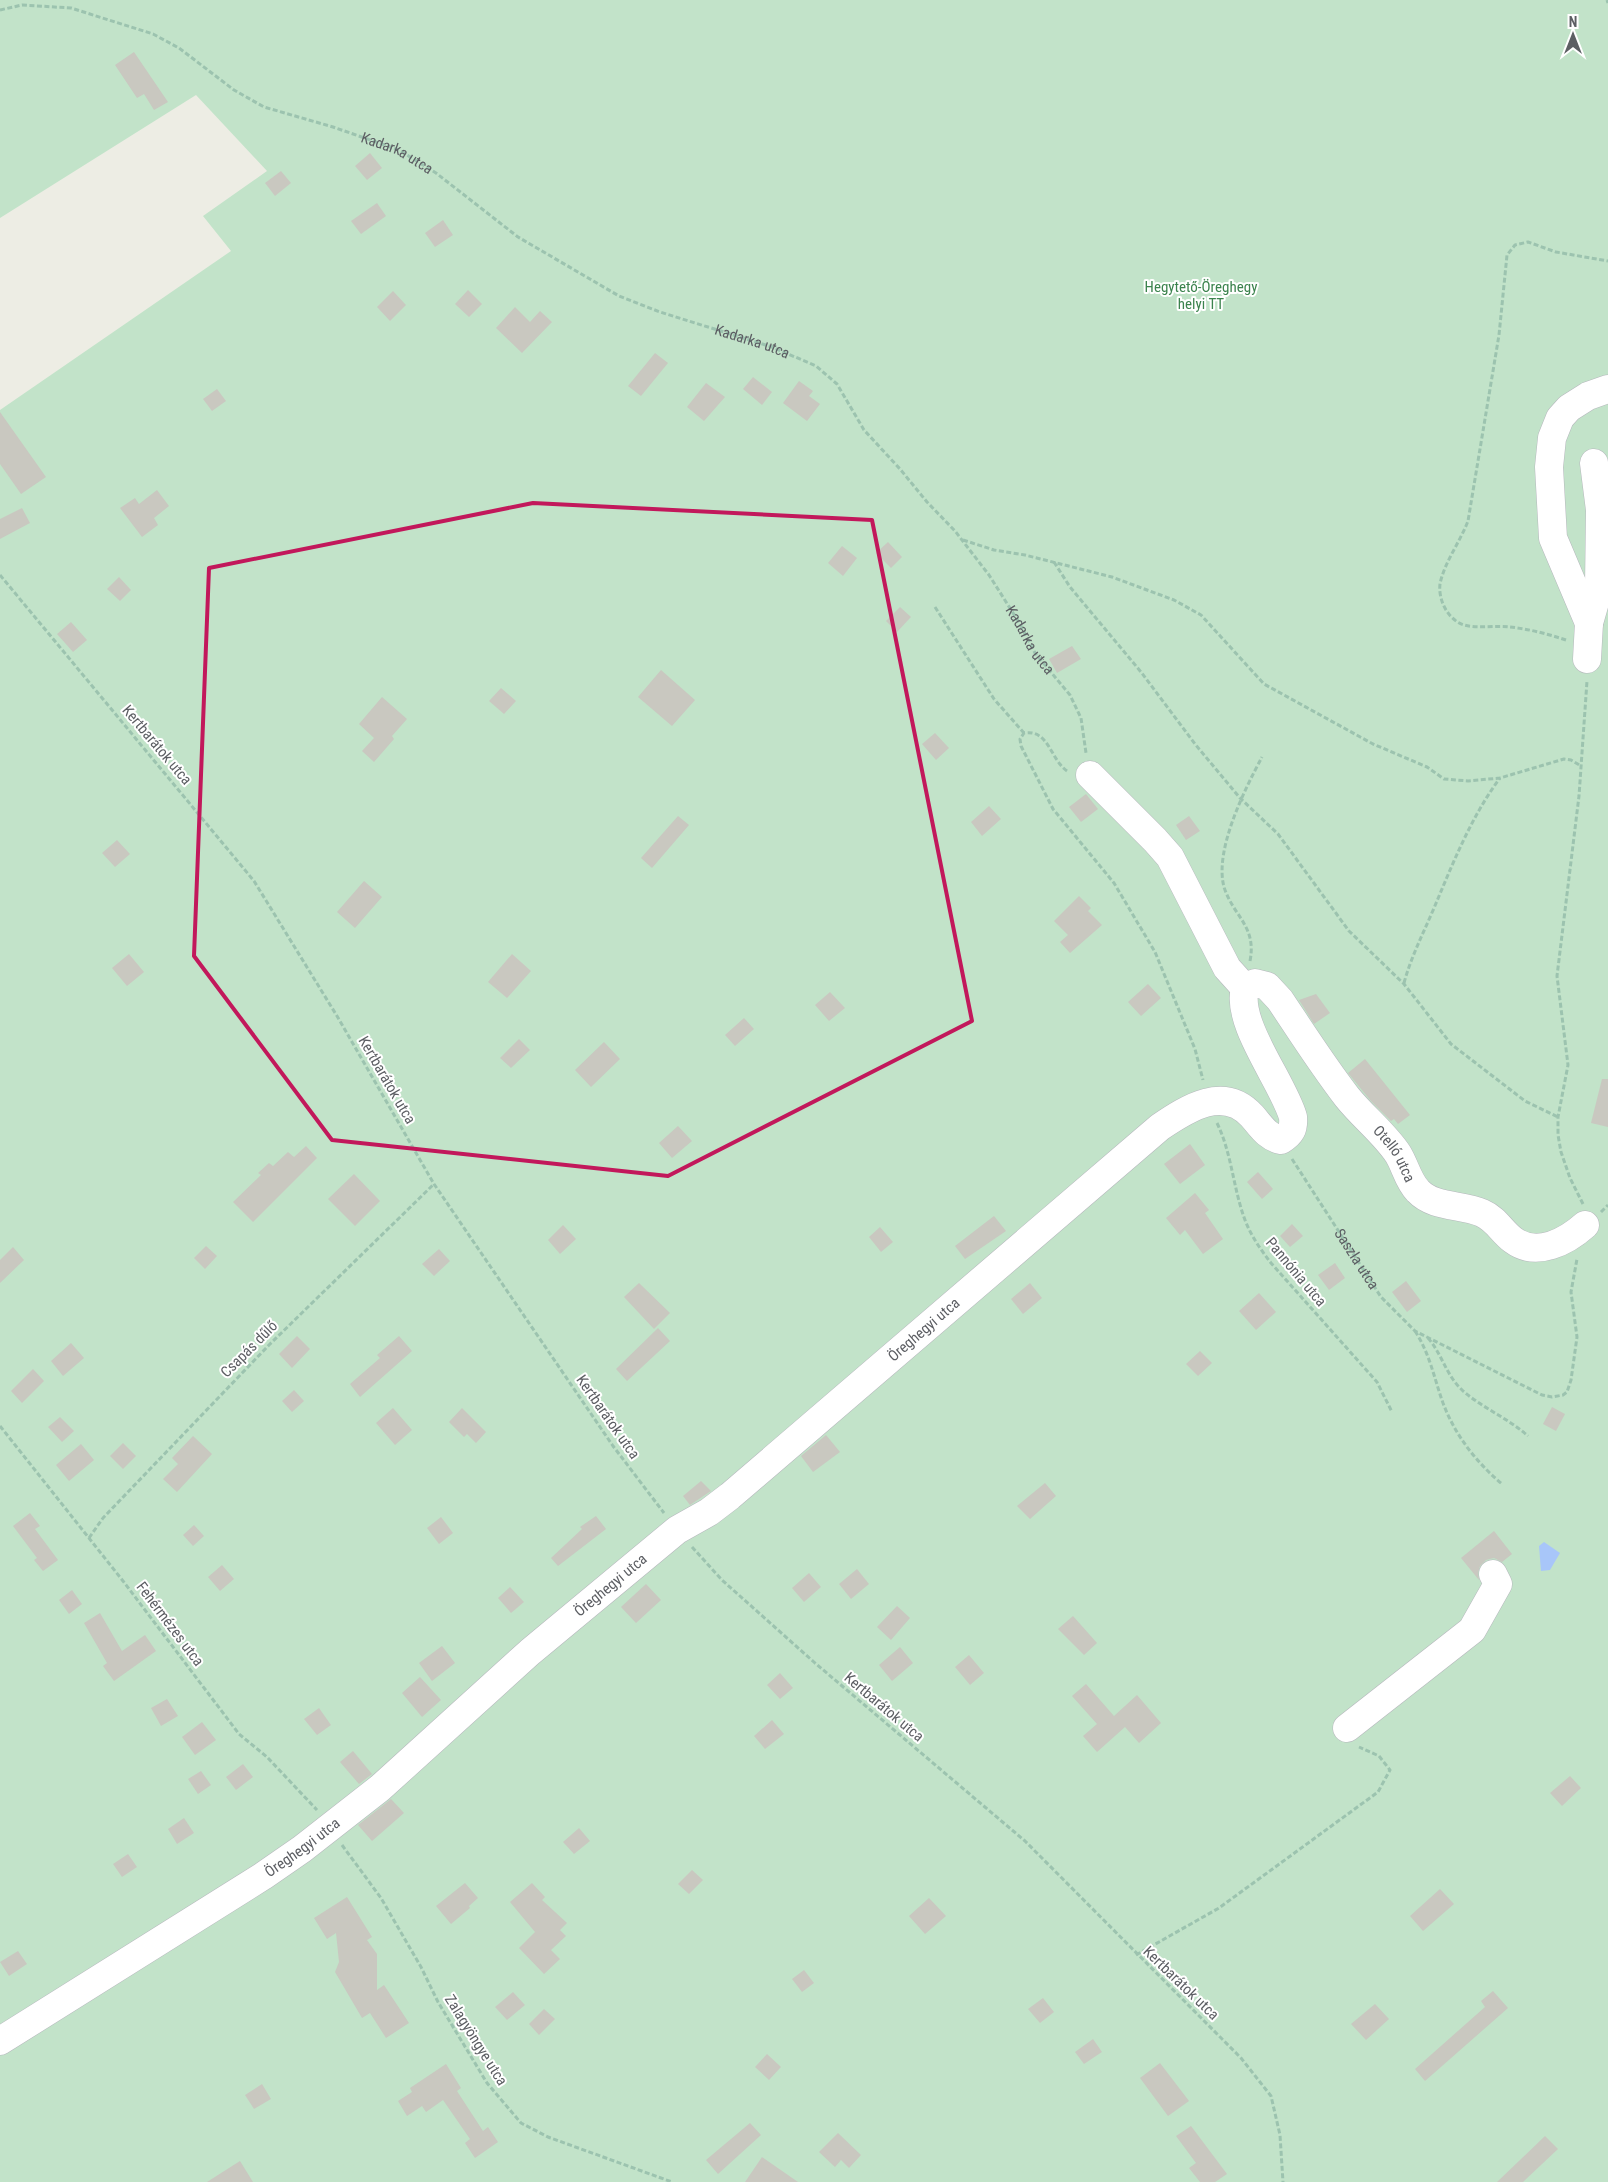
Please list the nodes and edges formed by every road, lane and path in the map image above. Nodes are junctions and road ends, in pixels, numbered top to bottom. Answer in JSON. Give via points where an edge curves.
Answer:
{"nodes":[{"id":1,"x":0,"y":10,"type":"edge"},
{"id":2,"x":1608,"y":261,"type":"edge"},
{"id":3,"x":1608,"y":389,"type":"edge"},
{"id":4,"x":1594,"y":463,"type":"dead end"},
{"id":5,"x":1604,"y":504,"type":"edge"},
{"id":6,"x":963,"y":540,"type":"junction"},
{"id":7,"x":1054,"y":562,"type":"junction"},
{"id":8,"x":0,"y":575,"type":"edge"},
{"id":9,"x":935,"y":606,"type":"dead end"},
{"id":10,"x":1589,"y":623,"type":"junction"},
{"id":11,"x":1587,"y":659,"type":"junction"},
{"id":12,"x":1024,"y":733,"type":"junction"},
{"id":13,"x":1262,"y":757,"type":"dead end"},
{"id":14,"x":1581,"y":766,"type":"junction"},
{"id":15,"x":1090,"y":775,"type":"junction"},
{"id":16,"x":1500,"y":778,"type":"junction"},
{"id":17,"x":1240,"y":798,"type":"junction"},
{"id":18,"x":1404,"y":984,"type":"junction"},
{"id":19,"x":1245,"y":988,"type":"junction"},
{"id":20,"x":1202,"y":1104,"type":"junction"},
{"id":21,"x":1558,"y":1118,"type":"junction"},
{"id":22,"x":1281,"y":1140,"type":"junction"},
{"id":23,"x":434,"y":1184,"type":"junction"},
{"id":24,"x":1585,"y":1225,"type":"junction"},
{"id":25,"x":1415,"y":1331,"type":"junction"},
{"id":26,"x":1426,"y":1336,"type":"junction"},
{"id":27,"x":1392,"y":1412,"type":"dead end"},
{"id":28,"x":0,"y":1426,"type":"edge"},
{"id":29,"x":1528,"y":1436,"type":"dead end"},
{"id":30,"x":1502,"y":1484,"type":"dead end"},
{"id":31,"x":677,"y":1530,"type":"junction"},
{"id":32,"x":90,"y":1538,"type":"junction"},
{"id":33,"x":1493,"y":1574,"type":"dead end"},
{"id":34,"x":1346,"y":1728,"type":"joint"},
{"id":35,"x":328,"y":1830,"type":"junction"},
{"id":36,"x":1136,"y":1955,"type":"junction"},
{"id":37,"x":0,"y":2041,"type":"edge"},
{"id":38,"x":672,"y":2182,"type":"edge"},
{"id":39,"x":1283,"y":2182,"type":"edge"}],
"edges":[{"from":1,"to":6,"type":"path","name":"Kadarka utca","via":[[22,5],[71,8],[168,40],[234,90],[264,107],[399,150],[436,173],[518,237],[619,296],[772,347],[816,366],[837,384],[874,442]]},
{"from":2,"to":11,"type":"path","via":[[1556,252],[1528,242],[1515,245],[1507,255],[1499,336],[1468,521],[1461,541],[1444,570],[1440,587],[1442,603],[1449,615],[1463,624],[1538,631],[1567,640],[1581,649]]},
{"from":3,"to":10,"type":"street","via":[[1588,396],[1560,418],[1552,438],[1549,467],[1553,538]]},
{"from":4,"to":5,"type":"street"},
{"from":5,"to":10,"type":"street","via":[[1599,588]]},
{"from":6,"to":7,"type":"path"},
{"from":6,"to":15,"type":"path","name":"Kadarka utca","via":[[1039,658],[1070,695],[1081,718]]},
{"from":7,"to":16,"type":"path","via":[[1112,577],[1174,600],[1201,615],[1264,684],[1373,744],[1427,767],[1444,779]]},
{"from":7,"to":17,"type":"path","via":[[1070,587]]},
{"from":8,"to":23,"type":"path","name":"Kertbarátok utca","via":[[254,881]]},
{"from":9,"to":12,"type":"path","via":[[994,699]]},
{"from":10,"to":11,"type":"street"},
{"from":11,"to":14,"type":"path"},
{"from":12,"to":15,"type":"path","via":[[1038,733],[1044,738],[1058,764],[1067,770]]},
{"from":12,"to":20,"type":"path","via":[[1020,746],[1053,809],[1114,883],[1155,952],[1195,1049],[1203,1079]]},
{"from":13,"to":17,"type":"path"},
{"from":14,"to":16,"type":"path","via":[[1564,759]]},
{"from":14,"to":21,"type":"path","via":[[1557,976],[1568,1065]]},
{"from":15,"to":19,"type":"street","via":[[1170,857],[1227,968]]},
{"from":16,"to":18,"type":"path","via":[[1485,798],[1465,836],[1410,961]]},
{"from":17,"to":18,"type":"path","via":[[1278,834],[1349,931]]},
{"from":17,"to":19,"type":"path","via":[[1222,866],[1224,888],[1248,930],[1253,946]]},
{"from":18,"to":21,"type":"path","via":[[1451,1044],[1525,1101]]},
{"from":19,"to":22,"type":"street","via":[[1243,997],[1249,1025],[1293,1116],[1293,1129]]},
{"from":19,"to":24,"type":"street","name":"Otelló utca","via":[[1255,983],[1267,986],[1280,1000],[1348,1098],[1398,1154],[1418,1191],[1433,1200],[1481,1212],[1523,1246],[1537,1248],[1558,1244]]},
{"from":20,"to":22,"type":"street","via":[[1221,1099],[1233,1102],[1247,1110],[1272,1138]]},
{"from":20,"to":27,"type":"path","name":"Pannónia utca","via":[[1210,1111],[1223,1136],[1245,1220],[1259,1247],[1377,1382]]},
{"from":20,"to":31,"type":"street","name":"Öreghegyi utca","via":[[1160,1127],[730,1496]]},
{"from":21,"to":24,"type":"path","via":[[1561,1152],[1583,1203]]},
{"from":22,"to":25,"type":"path","name":"Saszla utca","via":[[1382,1297]]},
{"from":23,"to":31,"type":"path","name":"Kertbarátok utca","via":[[613,1446]]},
{"from":23,"to":32,"type":"path","name":"Csapás dűlő","via":[[225,1389],[103,1518]]},
{"from":24,"to":26,"type":"path","name":"Saszla utca","via":[[1571,1292],[1577,1337],[1572,1380],[1567,1392],[1552,1397],[1542,1395]]},
{"from":25,"to":26,"type":"path","name":"Saszla utca"},
{"from":25,"to":30,"type":"path","via":[[1430,1356],[1451,1424],[1484,1469]]},
{"from":26,"to":29,"type":"path","via":[[1462,1390]]},
{"from":28,"to":32,"type":"path","name":"Fehérmézes utca"},
{"from":31,"to":35,"type":"street","name":"Öreghegyi utca","via":[[530,1652]]},
{"from":31,"to":36,"type":"path","name":"Kertbarátok utca","via":[[722,1580],[872,1713],[1025,1841]]},
{"from":32,"to":35,"type":"path","name":"Fehérmézes utca","via":[[240,1734],[309,1801]]},
{"from":33,"to":34,"type":"street","via":[[1498,1584],[1472,1630]]},
{"from":34,"to":36,"type":"path","via":[[1359,1747],[1379,1756],[1390,1770],[1378,1792],[1220,1908]]},
{"from":35,"to":37,"type":"street","name":"Öreghegyi utca","via":[[263,1876]]},
{"from":35,"to":38,"type":"path","name":"Zalagyöngye utca","via":[[381,1898],[462,2043],[487,2083],[521,2123],[548,2138]]},
{"from":36,"to":39,"type":"path","name":"Kertbarátok utca","via":[[1241,2058],[1271,2096],[1280,2135]]}]}
